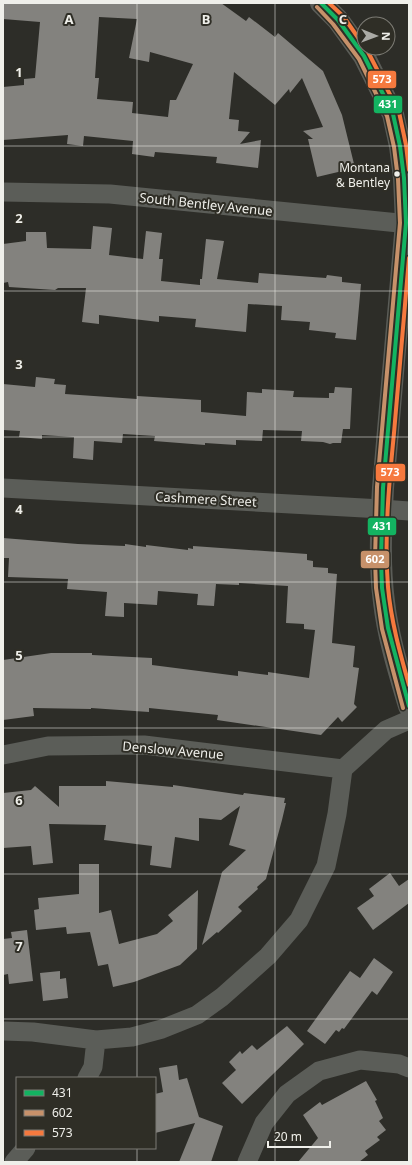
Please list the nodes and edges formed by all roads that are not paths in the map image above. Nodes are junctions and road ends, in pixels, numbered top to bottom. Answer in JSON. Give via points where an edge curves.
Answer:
{"nodes":[{"id":1,"x":321,"y":3,"type":"edge"},
{"id":2,"x":3,"y":192,"type":"edge"},
{"id":3,"x":407,"y":224,"type":"edge"},
{"id":4,"x":3,"y":488,"type":"edge"},
{"id":5,"x":382,"y":509,"type":"junction"},
{"id":6,"x":409,"y":512,"type":"edge"},
{"id":7,"x":409,"y":706,"type":"edge"},
{"id":8,"x":409,"y":720,"type":"edge"},
{"id":9,"x":3,"y":755,"type":"edge"},
{"id":10,"x":343,"y":769,"type":"junction"},
{"id":11,"x":3,"y":1031,"type":"edge"},
{"id":12,"x":96,"y":1040,"type":"junction"},
{"id":13,"x":409,"y":1068,"type":"edge"},
{"id":14,"x":88,"y":1077,"type":"edge"},
{"id":15,"x":25,"y":1149,"type":"edge"},
{"id":16,"x":14,"y":1162,"type":"edge"},
{"id":17,"x":248,"y":1162,"type":"edge"}],
"edges":[{"from":1,"to":3,"type":"street","via":[[338,20],[364,56],[392,114],[400,146]]},
{"from":2,"to":3,"type":"street","name":"South Bentley Avenue","via":[[110,194]]},
{"from":3,"to":5,"type":"street"},
{"from":4,"to":5,"type":"street","name":"Cashmere Street"},
{"from":5,"to":6,"type":"street","name":"Cashmere Street"},
{"from":5,"to":7,"type":"street","via":[[381,570],[384,602],[394,655]]},
{"from":8,"to":10,"type":"street","via":[[386,730]]},
{"from":9,"to":10,"type":"street","name":"Denslow Avenue","via":[[48,746],[144,745]]},
{"from":10,"to":12,"type":"street","via":[[326,866],[299,920],[268,956],[222,997],[197,1015],[162,1029],[132,1037]]},
{"from":11,"to":12,"type":"street"},
{"from":12,"to":14,"type":"street","via":[[93,1068]]},
{"from":13,"to":17,"type":"street","via":[[399,1064],[360,1060],[319,1071],[287,1094],[264,1123]]},
{"from":15,"to":16,"type":"street"}]}
